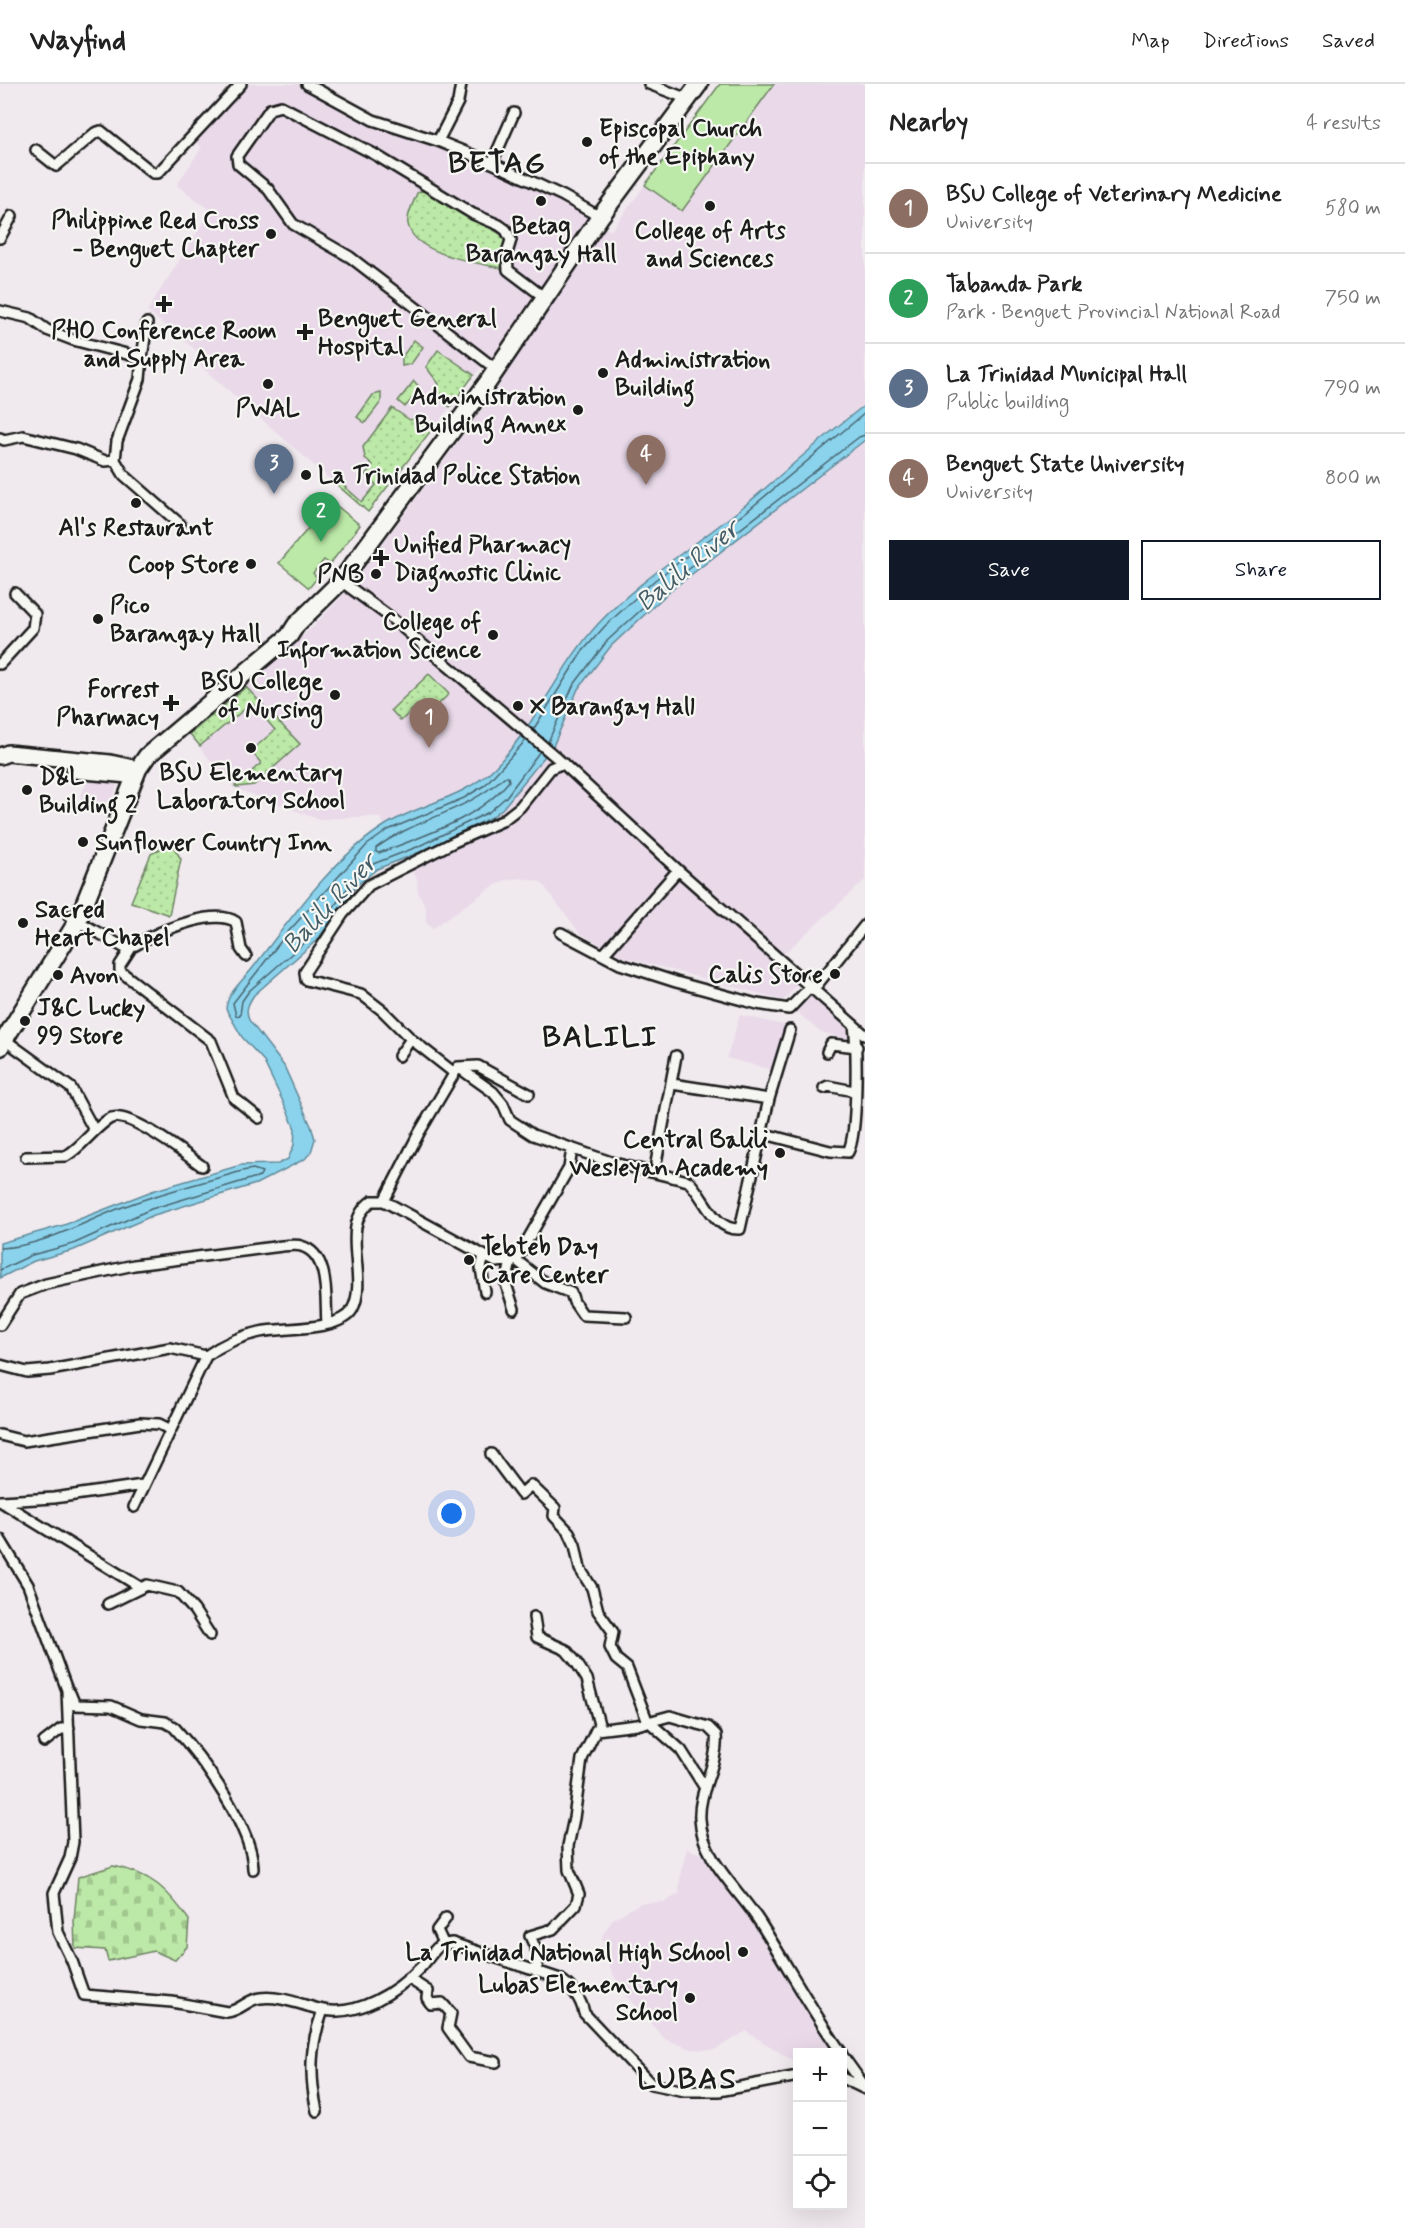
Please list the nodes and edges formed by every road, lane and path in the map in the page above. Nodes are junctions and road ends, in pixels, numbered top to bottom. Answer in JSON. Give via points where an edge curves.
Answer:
{"nodes":[{"id":1,"x":241,"y":84,"type":"edge"},
{"id":2,"x":307,"y":84,"type":"edge"},
{"id":3,"x":461,"y":84,"type":"edge"},
{"id":4,"x":649,"y":84,"type":"edge"},
{"id":5,"x":699,"y":84,"type":"edge"},
{"id":6,"x":688,"y":99,"type":"junction"},
{"id":7,"x":514,"y":114,"type":"dead end"},
{"id":8,"x":438,"y":141,"type":"junction"},
{"id":9,"x":36,"y":150,"type":"dead end"},
{"id":10,"x":492,"y":163,"type":"junction"},
{"id":11,"x":12,"y":216,"type":"dead end"},
{"id":12,"x":600,"y":217,"type":"junction"},
{"id":13,"x":0,"y":238,"type":"edge"},
{"id":14,"x":544,"y":298,"type":"junction"},
{"id":15,"x":0,"y":311,"type":"edge"},
{"id":16,"x":147,"y":323,"type":"dead end"},
{"id":17,"x":142,"y":358,"type":"junction"},
{"id":18,"x":497,"y":370,"type":"junction"},
{"id":19,"x":1,"y":441,"type":"edge"},
{"id":20,"x":115,"y":460,"type":"junction"},
{"id":21,"x":180,"y":524,"type":"dead end"},
{"id":22,"x":341,"y":581,"type":"junction"},
{"id":23,"x":15,"y":593,"type":"dead end"},
{"id":24,"x":0,"y":664,"type":"edge"},
{"id":25,"x":3,"y":756,"type":"edge"},
{"id":26,"x":560,"y":761,"type":"junction"},
{"id":27,"x":132,"y":772,"type":"junction"},
{"id":28,"x":678,"y":870,"type":"junction"},
{"id":29,"x":73,"y":918,"type":"junction"},
{"id":30,"x":865,"y":925,"type":"edge"},
{"id":31,"x":561,"y":933,"type":"dead end"},
{"id":32,"x":131,"y":948,"type":"junction"},
{"id":33,"x":603,"y":955,"type":"junction"},
{"id":34,"x":246,"y":956,"type":"dead end"},
{"id":35,"x":812,"y":988,"type":"junction"},
{"id":36,"x":854,"y":1025,"type":"junction"},
{"id":37,"x":790,"y":1030,"type":"dead end"},
{"id":38,"x":865,"y":1035,"type":"edge"},
{"id":39,"x":2,"y":1039,"type":"edge"},
{"id":40,"x":411,"y":1040,"type":"junction"},
{"id":41,"x":856,"y":1047,"type":"junction"},
{"id":42,"x":827,"y":1052,"type":"dead end"},
{"id":43,"x":399,"y":1056,"type":"dead end"},
{"id":44,"x":676,"y":1056,"type":"dead end"},
{"id":45,"x":456,"y":1069,"type":"junction"},
{"id":46,"x":672,"y":1084,"type":"junction"},
{"id":47,"x":824,"y":1088,"type":"dead end"},
{"id":48,"x":854,"y":1091,"type":"junction"},
{"id":49,"x":529,"y":1094,"type":"dead end"},
{"id":50,"x":769,"y":1100,"type":"junction"},
{"id":51,"x":259,"y":1118,"type":"dead end"},
{"id":52,"x":94,"y":1130,"type":"junction"},
{"id":53,"x":761,"y":1133,"type":"junction"},
{"id":54,"x":572,"y":1149,"type":"junction"},
{"id":55,"x":26,"y":1157,"type":"dead end"},
{"id":56,"x":656,"y":1163,"type":"dead end"},
{"id":57,"x":202,"y":1166,"type":"dead end"},
{"id":58,"x":384,"y":1201,"type":"junction"},
{"id":59,"x":263,"y":1238,"type":"dead end"},
{"id":60,"x":264,"y":1248,"type":"junction"},
{"id":61,"x":484,"y":1256,"type":"junction"},
{"id":62,"x":513,"y":1261,"type":"junction"},
{"id":63,"x":485,"y":1292,"type":"dead end"},
{"id":64,"x":514,"y":1309,"type":"dead end"},
{"id":65,"x":626,"y":1317,"type":"dead end"},
{"id":66,"x":327,"y":1324,"type":"junction"},
{"id":67,"x":0,"y":1325,"type":"edge"},
{"id":68,"x":206,"y":1356,"type":"junction"},
{"id":69,"x":0,"y":1365,"type":"edge"},
{"id":70,"x":169,"y":1429,"type":"junction"},
{"id":71,"x":0,"y":1435,"type":"edge"},
{"id":72,"x":491,"y":1454,"type":"dead end"},
{"id":73,"x":143,"y":1485,"type":"junction"},
{"id":74,"x":1,"y":1501,"type":"edge"},
{"id":75,"x":134,"y":1507,"type":"dead end"},
{"id":76,"x":0,"y":1539,"type":"edge"},
{"id":77,"x":140,"y":1587,"type":"junction"},
{"id":78,"x":108,"y":1604,"type":"dead end"},
{"id":79,"x":534,"y":1617,"type":"dead end"},
{"id":80,"x":210,"y":1635,"type":"dead end"},
{"id":81,"x":67,"y":1690,"type":"junction"},
{"id":82,"x":647,"y":1720,"type":"junction"},
{"id":83,"x":69,"y":1728,"type":"junction"},
{"id":84,"x":600,"y":1728,"type":"junction"},
{"id":85,"x":44,"y":1742,"type":"dead end"},
{"id":86,"x":705,"y":1788,"type":"junction"},
{"id":87,"x":253,"y":1869,"type":"dead end"},
{"id":88,"x":446,"y":1918,"type":"dead end"},
{"id":89,"x":443,"y":1944,"type":"junction"},
{"id":90,"x":536,"y":1972,"type":"junction"},
{"id":91,"x":408,"y":1978,"type":"junction"},
{"id":92,"x":323,"y":2010,"type":"junction"},
{"id":93,"x":838,"y":2048,"type":"edge"},
{"id":94,"x":847,"y":2061,"type":"edge"},
{"id":95,"x":496,"y":2062,"type":"dead end"},
{"id":96,"x":793,"y":2077,"type":"edge"},
{"id":97,"x":847,"y":2080,"type":"edge"},
{"id":98,"x":865,"y":2088,"type":"edge"},
{"id":99,"x":317,"y":2111,"type":"dead end"}],
"edges":[{"from":1,"to":9,"type":"street","via":[[158,174],[101,131],[56,166]]},
{"from":2,"to":8,"type":"street","via":[[373,120]]},
{"from":3,"to":8,"type":"street","via":[[458,102]]},
{"from":4,"to":6,"type":"street"},
{"from":5,"to":6,"type":"highway"},
{"from":6,"to":12,"type":"highway"},
{"from":7,"to":10,"type":"street"},
{"from":8,"to":10,"type":"street"},
{"from":10,"to":12,"type":"street"},
{"from":11,"to":13,"type":"street"},
{"from":12,"to":14,"type":"highway"},
{"from":14,"to":18,"type":"highway"},
{"from":14,"to":18,"type":"street","via":[[508,270],[511,240],[506,230],[281,106],[270,109],[237,156],[238,164],[268,189],[293,224],[350,257]]},
{"from":15,"to":17,"type":"street","via":[[30,318],[73,340]]},
{"from":16,"to":17,"type":"street"},
{"from":17,"to":20,"type":"street","via":[[140,379],[117,441]]},
{"from":18,"to":22,"type":"highway"},
{"from":19,"to":20,"type":"street","via":[[22,436],[105,461]]},
{"from":20,"to":21,"type":"street","via":[[124,475]]},
{"from":22,"to":26,"type":"street","via":[[390,617]]},
{"from":22,"to":27,"type":"highway","via":[[289,636],[153,749]]},
{"from":23,"to":24,"type":"street","via":[[35,614],[33,628]]},
{"from":25,"to":27,"type":"main road","via":[[8,753]]},
{"from":26,"to":28,"type":"street"},
{"from":26,"to":40,"type":"street","via":[[520,807],[502,821],[379,879],[362,892],[308,966],[306,981],[361,994]]},
{"from":27,"to":29,"type":"highway"},
{"from":28,"to":33,"type":"street"},
{"from":28,"to":35,"type":"street"},
{"from":29,"to":32,"type":"street"},
{"from":29,"to":39,"type":"highway"},
{"from":30,"to":35,"type":"street"},
{"from":31,"to":33,"type":"street"},
{"from":32,"to":34,"type":"street","via":[[192,921],[226,918],[236,922]]},
{"from":32,"to":51,"type":"street","via":[[120,971],[211,1041],[234,1098]]},
{"from":33,"to":35,"type":"street","via":[[676,982],[785,1009]]},
{"from":35,"to":36,"type":"street"},
{"from":36,"to":38,"type":"street"},
{"from":36,"to":41,"type":"street"},
{"from":37,"to":50,"type":"street"},
{"from":39,"to":52,"type":"street","via":[[71,1088]]},
{"from":40,"to":43,"type":"street"},
{"from":40,"to":45,"type":"street"},
{"from":41,"to":42,"type":"street","via":[[831,1044]]},
{"from":41,"to":48,"type":"street"},
{"from":44,"to":46,"type":"street"},
{"from":45,"to":49,"type":"street","via":[[478,1066]]},
{"from":45,"to":54,"type":"street","via":[[497,1096],[510,1120],[522,1129]]},
{"from":45,"to":58,"type":"street"},
{"from":46,"to":50,"type":"street"},
{"from":46,"to":56,"type":"street"},
{"from":47,"to":48,"type":"street"},
{"from":48,"to":53,"type":"street","via":[[848,1152]]},
{"from":50,"to":53,"type":"street"},
{"from":52,"to":55,"type":"street","via":[[66,1156]]},
{"from":52,"to":57,"type":"street","via":[[110,1118],[124,1118],[153,1132]]},
{"from":53,"to":54,"type":"street","via":[[742,1224],[729,1226],[711,1213],[688,1180]]},
{"from":54,"to":62,"type":"street","via":[[569,1168]]},
{"from":58,"to":61,"type":"street"},
{"from":58,"to":66,"type":"street","via":[[366,1205],[358,1222],[357,1289],[351,1311]]},
{"from":59,"to":60,"type":"street"},
{"from":60,"to":66,"type":"street","via":[[302,1246],[316,1258],[324,1275]]},
{"from":60,"to":67,"type":"street","via":[[134,1265],[38,1286],[20,1294]]},
{"from":61,"to":62,"type":"street","via":[[496,1262]]},
{"from":61,"to":63,"type":"street","via":[[481,1268]]},
{"from":62,"to":64,"type":"street","via":[[506,1284]]},
{"from":62,"to":65,"type":"street","via":[[545,1283],[571,1293],[583,1315]]},
{"from":66,"to":68,"type":"street","via":[[262,1331],[225,1343]]},
{"from":68,"to":69,"type":"street","via":[[170,1348],[50,1370],[27,1372]]},
{"from":68,"to":70,"type":"street"},
{"from":70,"to":71,"type":"street","via":[[140,1423],[24,1441]]},
{"from":70,"to":73,"type":"street"},
{"from":72,"to":82,"type":"street","via":[[521,1494],[531,1485],[555,1508],[554,1516],[575,1545],[580,1569],[592,1588],[598,1611],[613,1632],[610,1647],[627,1668]]},
{"from":73,"to":74,"type":"street"},
{"from":73,"to":75,"type":"street"},
{"from":74,"to":77,"type":"street"},
{"from":76,"to":81,"type":"street","via":[[28,1585]]},
{"from":77,"to":78,"type":"street"},
{"from":77,"to":80,"type":"street","via":[[178,1592]]},
{"from":79,"to":84,"type":"street","via":[[537,1637],[567,1650],[587,1679]]},
{"from":81,"to":83,"type":"street"},
{"from":81,"to":87,"type":"street","via":[[75,1705],[111,1706],[174,1727],[238,1814]]},
{"from":82,"to":84,"type":"street","via":[[638,1725]]},
{"from":82,"to":86,"type":"street","via":[[681,1750]]},
{"from":82,"to":86,"type":"street","via":[[678,1716],[713,1730],[717,1741]]},
{"from":83,"to":85,"type":"street","via":[[61,1729]]},
{"from":83,"to":92,"type":"street","via":[[73,1842],[54,1893],[58,1932],[82,1995],[172,2002],[227,2012],[261,1997]]},
{"from":84,"to":90,"type":"street","via":[[591,1735],[582,1759],[568,1845],[569,1870],[579,1894],[576,1905],[553,1929],[530,1936],[539,1956]]},
{"from":86,"to":93,"type":"street","via":[[700,1819],[706,1845]]},
{"from":88,"to":89,"type":"street","via":[[436,1930]]},
{"from":89,"to":90,"type":"street","via":[[452,1943]]},
{"from":89,"to":91,"type":"street"},
{"from":90,"to":96,"type":"street","via":[[560,1979],[571,1987],[584,2013],[651,2084],[685,2091],[719,2091]]},
{"from":91,"to":92,"type":"street","via":[[363,2006],[344,2012]]},
{"from":91,"to":95,"type":"street","via":[[428,1991],[431,2004],[442,2003],[451,2013],[448,2028],[469,2057]]},
{"from":92,"to":99,"type":"street","via":[[314,2034],[310,2064]]},
{"from":94,"to":98,"type":"street"},
{"from":97,"to":98,"type":"street"}]}
